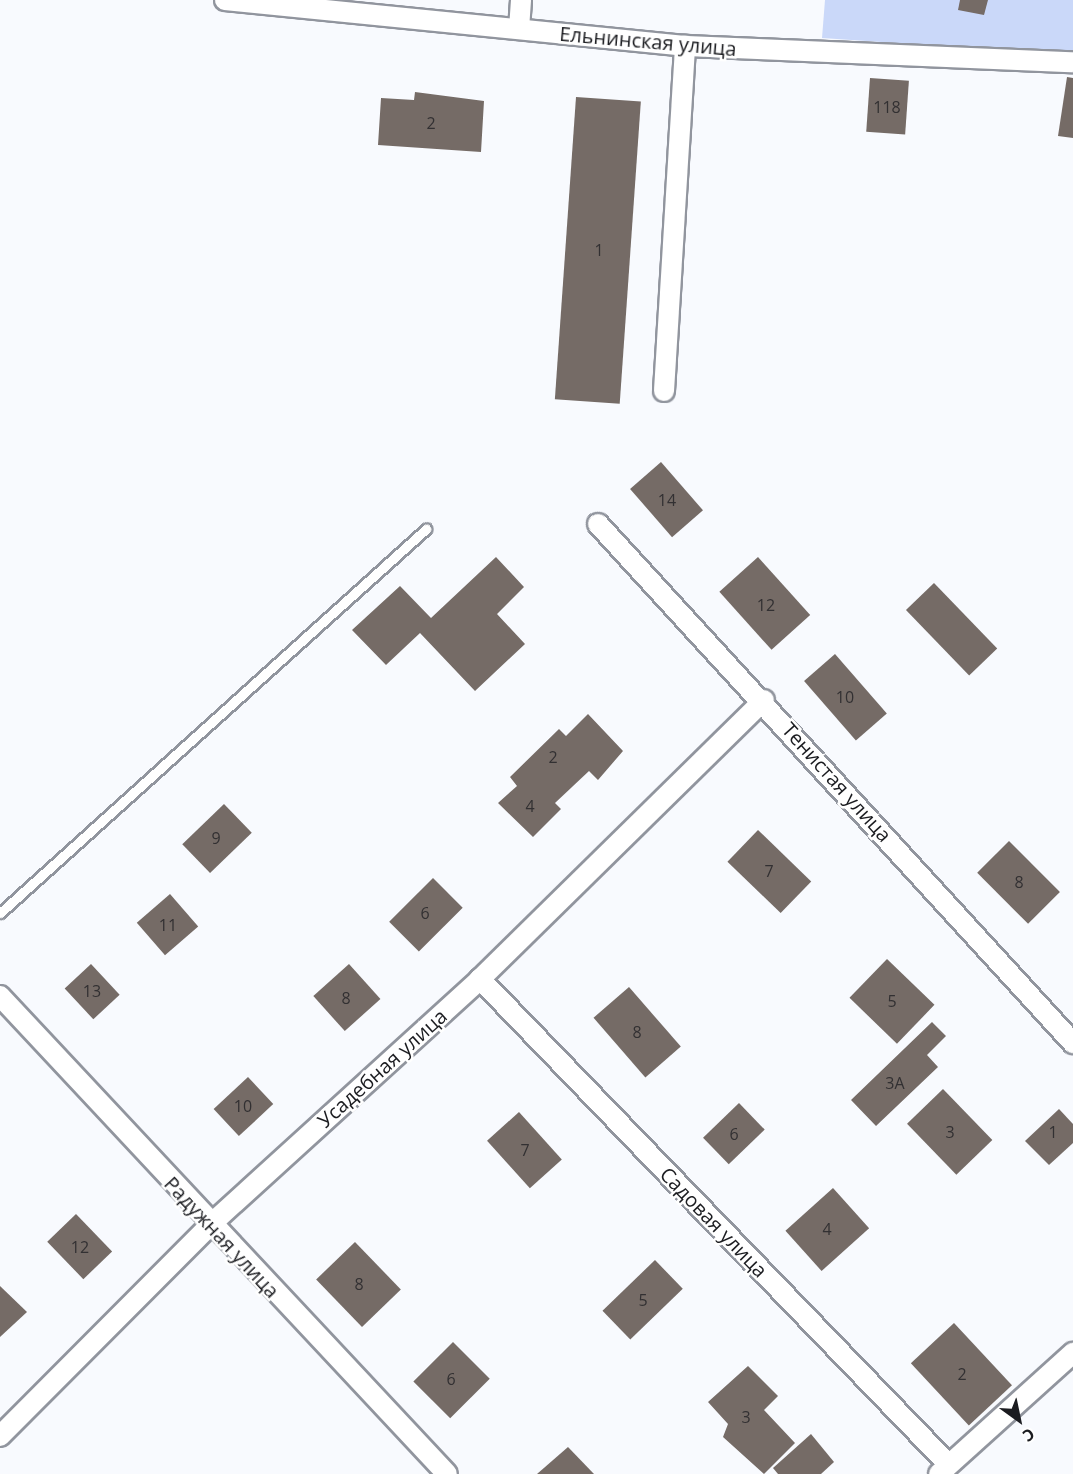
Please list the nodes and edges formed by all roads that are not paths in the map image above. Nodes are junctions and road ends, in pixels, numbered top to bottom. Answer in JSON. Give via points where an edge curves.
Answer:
{"nodes":[{"id":1,"x":225,"y":0,"type":"edge"},
{"id":2,"x":521,"y":0,"type":"edge"},
{"id":3,"x":519,"y":29,"type":"junction"},
{"id":4,"x":685,"y":46,"type":"junction"},
{"id":5,"x":1073,"y":62,"type":"edge"},
{"id":6,"x":664,"y":391,"type":"dead end"},
{"id":7,"x":598,"y":524,"type":"dead end"},
{"id":8,"x":426,"y":529,"type":"dead end"},
{"id":9,"x":764,"y":700,"type":"junction"},
{"id":10,"x":0,"y":913,"type":"edge"},
{"id":11,"x":480,"y":979,"type":"junction"},
{"id":12,"x":0,"y":996,"type":"edge"},
{"id":13,"x":1073,"y":1043,"type":"edge"},
{"id":14,"x":210,"y":1225,"type":"junction"},
{"id":15,"x":1073,"y":1353,"type":"edge"},
{"id":16,"x":0,"y":1436,"type":"edge"},
{"id":17,"x":944,"y":1469,"type":"edge"},
{"id":18,"x":447,"y":1474,"type":"edge"}],
"edges":[{"from":1,"to":3,"type":"street","name":"Ельнинская улица"},
{"from":2,"to":3,"type":"street"},
{"from":3,"to":4,"type":"street","name":"Ельнинская улица"},
{"from":4,"to":5,"type":"street","name":"Ельнинская улица"},
{"from":4,"to":6,"type":"street"},
{"from":7,"to":9,"type":"street","name":"Тенистая улица"},
{"from":8,"to":10,"type":"lane"},
{"from":9,"to":11,"type":"street","name":"Усадебная улица"},
{"from":9,"to":13,"type":"street","name":"Тенистая улица"},
{"from":11,"to":14,"type":"street","name":"Усадебная улица"},
{"from":11,"to":17,"type":"street","name":"Садовая улица"},
{"from":12,"to":14,"type":"street","name":"Радужная улица"},
{"from":14,"to":16,"type":"street","name":"Усадебная улица"},
{"from":14,"to":18,"type":"street","name":"Радужная улица"},
{"from":15,"to":17,"type":"street"}]}
